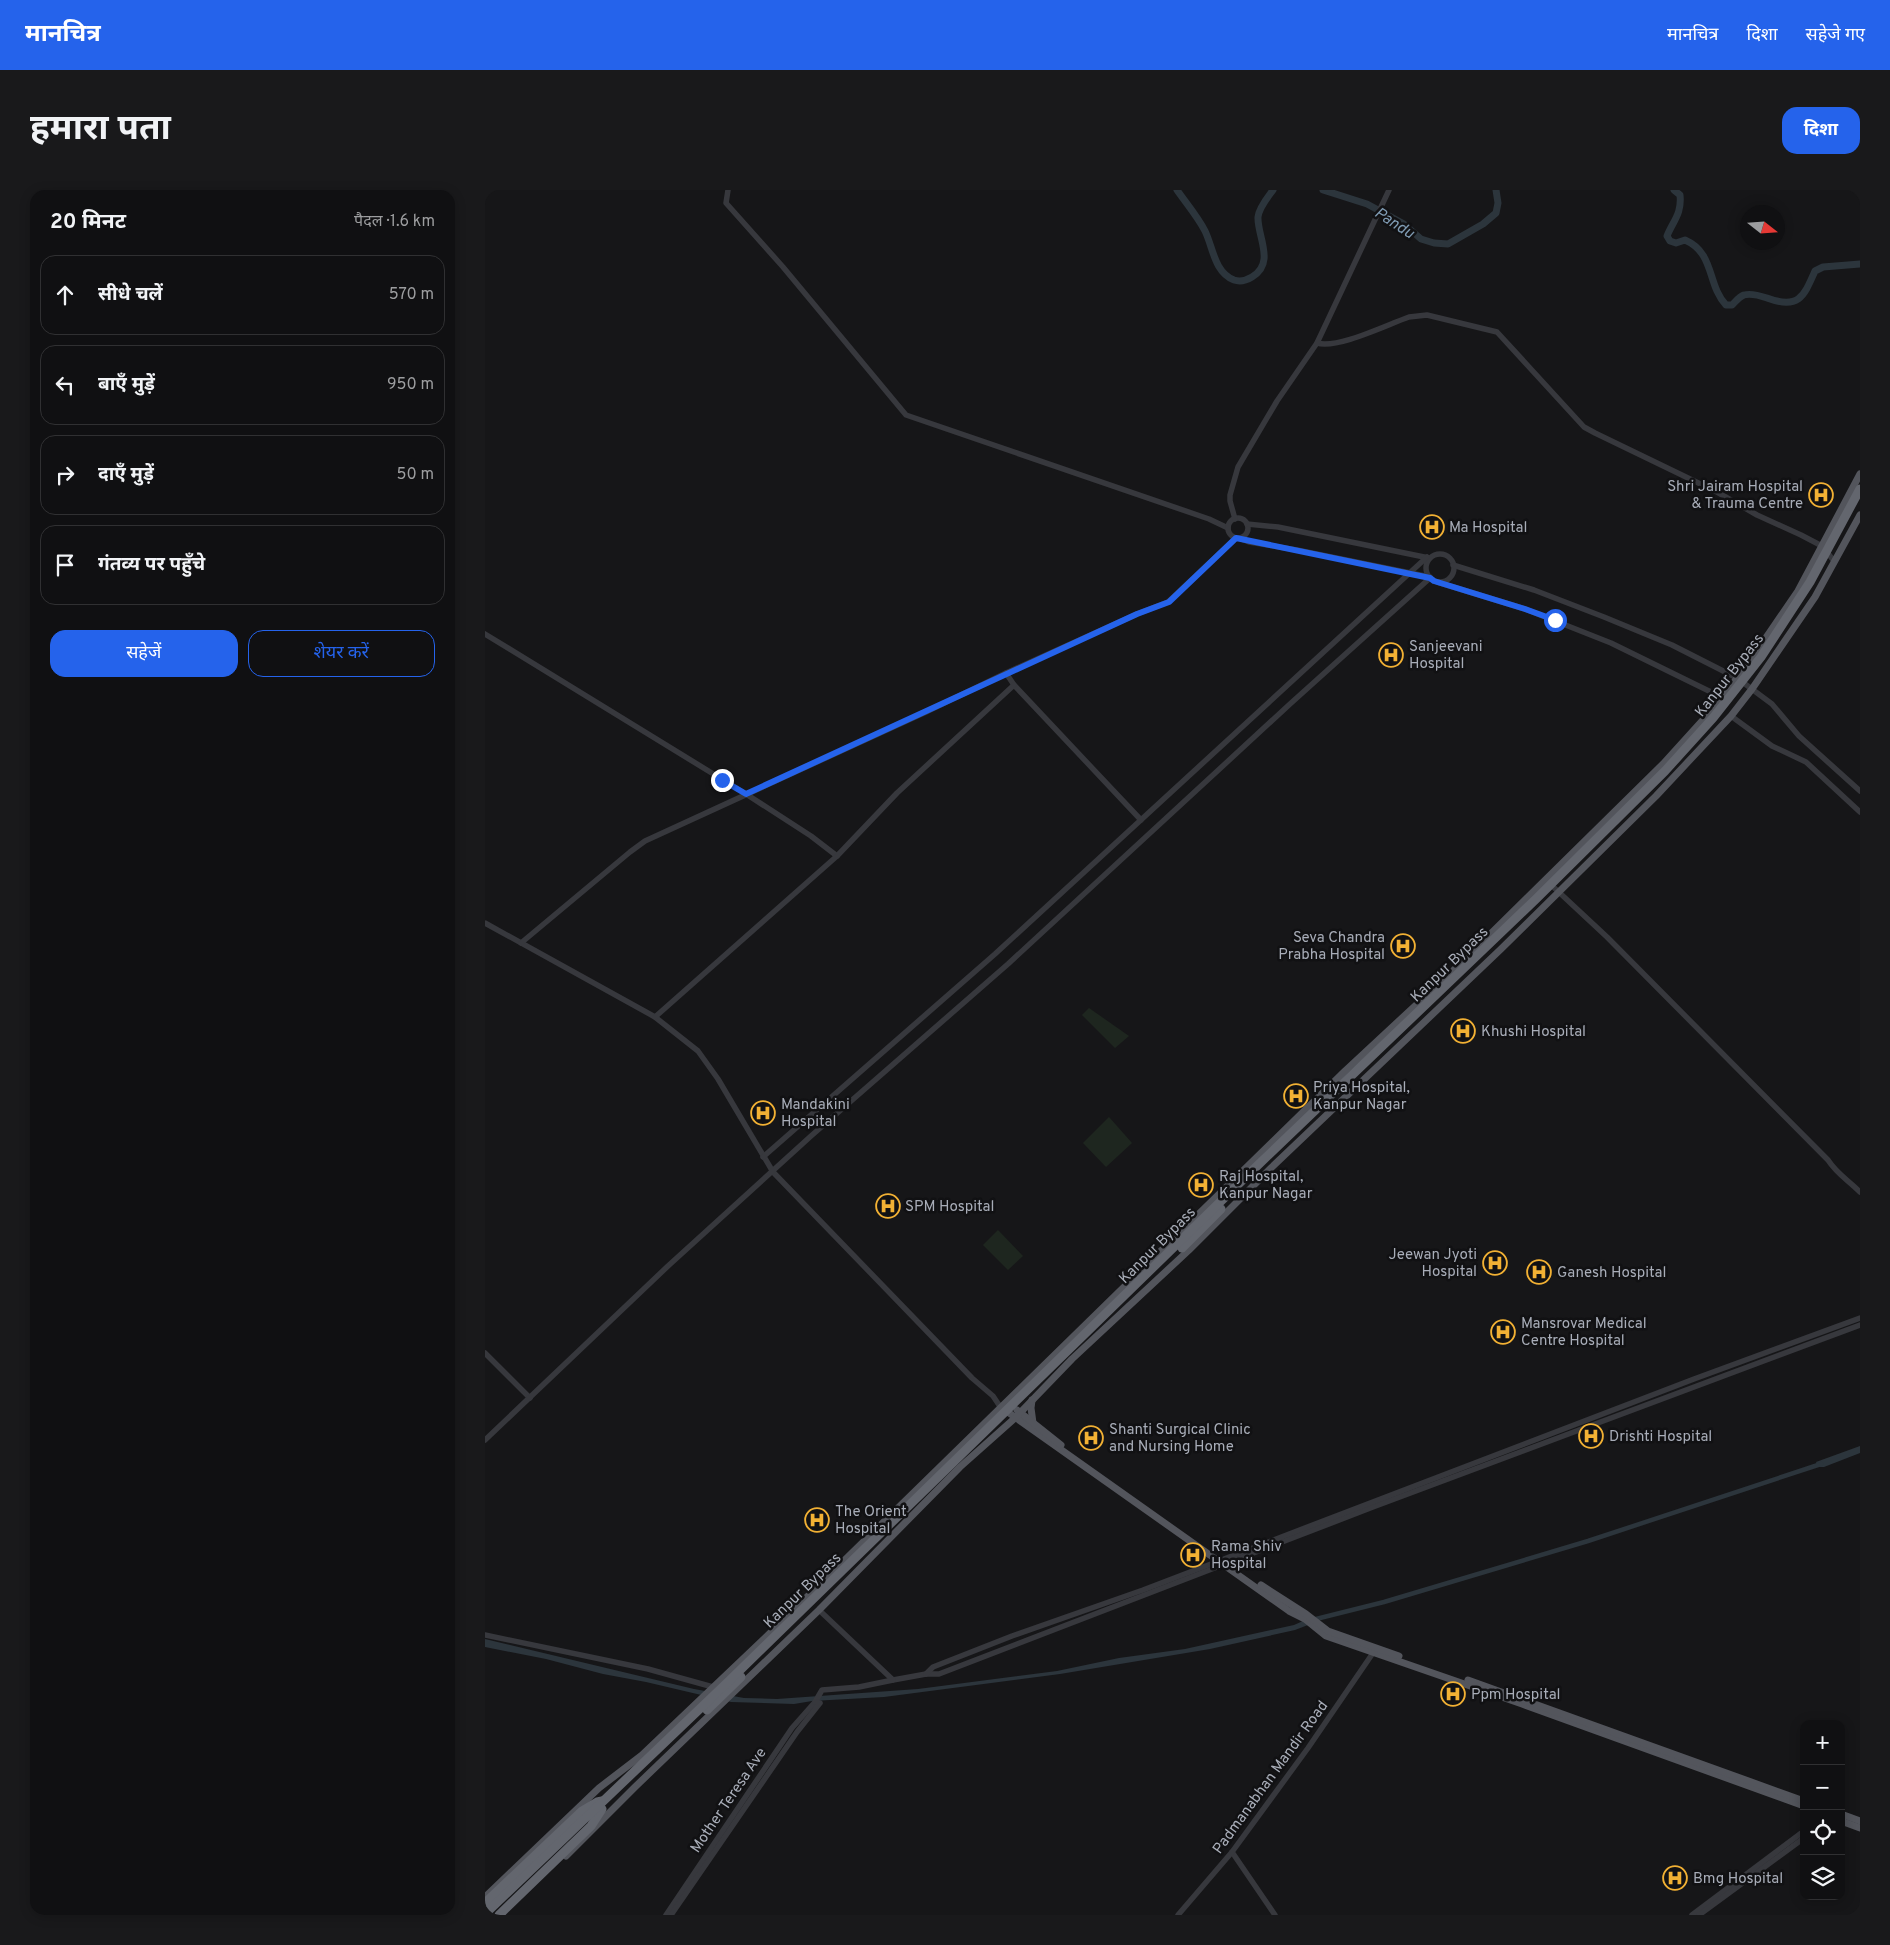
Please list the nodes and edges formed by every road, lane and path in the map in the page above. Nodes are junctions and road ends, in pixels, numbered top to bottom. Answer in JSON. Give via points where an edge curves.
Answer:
{"nodes":[{"id":1,"x":728,"y":190,"type":"edge"},
{"id":2,"x":1389,"y":191,"type":"edge"},
{"id":3,"x":1317,"y":343,"type":"junction"},
{"id":4,"x":1860,"y":474,"type":"edge"},
{"id":5,"x":1860,"y":489,"type":"edge"},
{"id":6,"x":1860,"y":500,"type":"edge"},
{"id":7,"x":1860,"y":515,"type":"edge"},
{"id":8,"x":1235,"y":519,"type":"junction"},
{"id":9,"x":1247,"y":524,"type":"junction"},
{"id":10,"x":1228,"y":528,"type":"junction"},
{"id":11,"x":1237,"y":538,"type":"junction"},
{"id":12,"x":1822,"y":546,"type":"junction"},
{"id":13,"x":1429,"y":557,"type":"junction"},
{"id":14,"x":1834,"y":561,"type":"junction"},
{"id":15,"x":1453,"y":565,"type":"junction"},
{"id":16,"x":1410,"y":573,"type":"junction"},
{"id":17,"x":1430,"y":578,"type":"junction"},
{"id":18,"x":1437,"y":582,"type":"junction"},
{"id":19,"x":485,"y":634,"type":"edge"},
{"id":20,"x":1005,"y":673,"type":"junction"},
{"id":21,"x":1737,"y":678,"type":"junction"},
{"id":22,"x":1014,"y":685,"type":"junction"},
{"id":23,"x":1752,"y":689,"type":"junction"},
{"id":24,"x":1721,"y":700,"type":"junction"},
{"id":25,"x":1731,"y":716,"type":"junction"},
{"id":26,"x":1860,"y":791,"type":"edge"},
{"id":27,"x":750,"y":792,"type":"junction"},
{"id":28,"x":1860,"y":812,"type":"edge"},
{"id":29,"x":1141,"y":820,"type":"junction"},
{"id":30,"x":837,"y":856,"type":"junction"},
{"id":31,"x":1546,"y":880,"type":"junction"},
{"id":32,"x":1559,"y":892,"type":"junction"},
{"id":33,"x":485,"y":923,"type":"edge"},
{"id":34,"x":521,"y":943,"type":"junction"},
{"id":35,"x":655,"y":1017,"type":"junction"},
{"id":36,"x":763,"y":1157,"type":"junction"},
{"id":37,"x":773,"y":1172,"type":"junction"},
{"id":38,"x":1860,"y":1192,"type":"edge"},
{"id":39,"x":1860,"y":1318,"type":"edge"},
{"id":40,"x":1860,"y":1325,"type":"edge"},
{"id":41,"x":485,"y":1353,"type":"edge"},
{"id":42,"x":530,"y":1398,"type":"junction"},
{"id":43,"x":1032,"y":1400,"type":"junction"},
{"id":44,"x":1004,"y":1405,"type":"junction"},
{"id":45,"x":1018,"y":1415,"type":"junction"},
{"id":46,"x":1029,"y":1423,"type":"junction"},
{"id":47,"x":1007,"y":1424,"type":"junction"},
{"id":48,"x":485,"y":1440,"type":"edge"},
{"id":49,"x":1224,"y":1562,"type":"junction"},
{"id":50,"x":819,"y":1610,"type":"junction"},
{"id":51,"x":485,"y":1634,"type":"edge"},
{"id":52,"x":1375,"y":1651,"type":"junction"},
{"id":53,"x":926,"y":1674,"type":"junction"},
{"id":54,"x":893,"y":1680,"type":"junction"},
{"id":55,"x":712,"y":1688,"type":"junction"},
{"id":56,"x":817,"y":1702,"type":"junction"},
{"id":57,"x":1800,"y":1800,"type":"edge"},
{"id":58,"x":602,"y":1805,"type":"junction"},
{"id":59,"x":1800,"y":1805,"type":"edge"},
{"id":60,"x":1845,"y":1816,"type":"edge"},
{"id":61,"x":1845,"y":1822,"type":"edge"},
{"id":62,"x":1860,"y":1822,"type":"edge"},
{"id":63,"x":1860,"y":1828,"type":"edge"},
{"id":64,"x":1800,"y":1834,"type":"edge"},
{"id":65,"x":1800,"y":1841,"type":"edge"},
{"id":66,"x":1232,"y":1852,"type":"junction"},
{"id":67,"x":485,"y":1897,"type":"edge"},
{"id":68,"x":485,"y":1903,"type":"edge"},
{"id":69,"x":485,"y":1914,"type":"edge"},
{"id":70,"x":492,"y":1915,"type":"edge"},
{"id":71,"x":499,"y":1915,"type":"edge"},
{"id":72,"x":504,"y":1915,"type":"edge"},
{"id":73,"x":666,"y":1915,"type":"edge"},
{"id":74,"x":671,"y":1915,"type":"edge"},
{"id":75,"x":1178,"y":1915,"type":"edge"},
{"id":76,"x":1275,"y":1915,"type":"edge"},
{"id":77,"x":1692,"y":1915,"type":"edge"},
{"id":78,"x":1699,"y":1915,"type":"edge"}],
"edges":[{"from":1,"to":10,"type":"street","via":[[726,204],[783,267],[906,416]]},
{"from":2,"to":3,"type":"street"},
{"from":3,"to":8,"type":"street","via":[[1277,401],[1238,467],[1230,501]]},
{"from":3,"to":12,"type":"street","via":[[1337,343],[1421,315],[1494,330],[1584,426]]},
{"from":4,"to":12,"type":"main road"},
{"from":5,"to":58,"type":"highway","name":"Kanpur Bypass","bridge":true,"via":[[1818,568],[1781,628],[1733,694],[1685,750],[1536,899],[1257,1166]]},
{"from":6,"to":58,"type":"highway","name":"Kanpur Bypass","bridge":true,"via":[[1822,572],[1775,646],[1732,704],[1683,760],[728,1691]]},
{"from":7,"to":14,"type":"main road"},
{"from":8,"to":9,"type":"street","via":[[1242,519]]},
{"from":8,"to":10,"type":"street"},
{"from":9,"to":11,"type":"street","via":[[1246,535]]},
{"from":9,"to":13,"type":"street","via":[[1278,527]]},
{"from":10,"to":11,"type":"street","via":[[1230,534]]},
{"from":11,"to":16,"type":"street"},
{"from":11,"to":20,"type":"street","via":[[1169,602]]},
{"from":12,"to":14,"type":"street"},
{"from":12,"to":21,"type":"main road","via":[[1798,591]]},
{"from":13,"to":15,"type":"street","via":[[1444,555]]},
{"from":13,"to":16,"type":"street"},
{"from":13,"to":17,"type":"street","via":[[1426,568]]},
{"from":14,"to":23,"type":"main road","via":[[1815,597]]},
{"from":15,"to":18,"type":"street","via":[[1450,577]]},
{"from":15,"to":21,"type":"street","via":[[1534,590],[1604,617],[1672,645]]},
{"from":16,"to":17,"type":"street"},
{"from":16,"to":29,"type":"street"},
{"from":17,"to":18,"type":"street"},
{"from":17,"to":37,"type":"street","via":[[1009,964]]},
{"from":18,"to":24,"type":"street","via":[[1525,609],[1611,643],[1713,693]]},
{"from":19,"to":27,"type":"street"},
{"from":20,"to":22,"type":"street"},
{"from":20,"to":27,"type":"street"},
{"from":21,"to":23,"type":"street"},
{"from":21,"to":24,"type":"main road"},
{"from":22,"to":29,"type":"street"},
{"from":22,"to":30,"type":"street","via":[[897,793]]},
{"from":23,"to":25,"type":"main road"},
{"from":23,"to":26,"type":"street","via":[[1772,704],[1799,736]]},
{"from":24,"to":31,"type":"main road","via":[[1663,764]]},
{"from":25,"to":28,"type":"street","via":[[1764,741],[1806,762]]},
{"from":25,"to":32,"type":"main road"},
{"from":27,"to":30,"type":"street"},
{"from":27,"to":34,"type":"street","via":[[645,842]]},
{"from":29,"to":36,"type":"street"},
{"from":30,"to":35,"type":"street"},
{"from":31,"to":32,"type":"street"},
{"from":31,"to":44,"type":"main road","via":[[1345,1071]]},
{"from":32,"to":38,"type":"street","via":[[1679,1009],[1836,1173],[1844,1176]]},
{"from":32,"to":43,"type":"main road"},
{"from":33,"to":34,"type":"street"},
{"from":34,"to":35,"type":"street"},
{"from":35,"to":36,"type":"street","via":[[690,1044],[705,1061]]},
{"from":36,"to":37,"type":"street"},
{"from":37,"to":42,"type":"street","via":[[668,1266]]},
{"from":37,"to":44,"type":"street","via":[[972,1378]]},
{"from":39,"to":49,"type":"street","via":[[1271,1540]]},
{"from":40,"to":49,"type":"street"},
{"from":41,"to":42,"type":"street"},
{"from":42,"to":48,"type":"street"},
{"from":43,"to":45,"type":"main road"},
{"from":43,"to":46,"type":"main road"},
{"from":44,"to":45,"type":"main road"},
{"from":44,"to":55,"type":"main road"},
{"from":45,"to":46,"type":"main road"},
{"from":45,"to":47,"type":"main road"},
{"from":46,"to":47,"type":"main road"},
{"from":46,"to":49,"type":"main road"},
{"from":47,"to":50,"type":"main road"},
{"from":49,"to":52,"type":"main road","via":[[1305,1618]]},
{"from":49,"to":53,"type":"street","via":[[939,1674]]},
{"from":49,"to":53,"type":"street","via":[[1012,1636],[933,1667]]},
{"from":50,"to":54,"type":"street"},
{"from":50,"to":72,"type":"main road"},
{"from":51,"to":55,"type":"street"},
{"from":52,"to":57,"type":"main road","via":[[1520,1698]]},
{"from":52,"to":59,"type":"main road"},
{"from":52,"to":66,"type":"street","name":"Padmanabhan Mandir Road"},
{"from":53,"to":54,"type":"street"},
{"from":54,"to":56,"type":"street","via":[[822,1690]]},
{"from":55,"to":67,"type":"main road","via":[[642,1755],[599,1788]]},
{"from":56,"to":73,"type":"street","name":"Mother Teresa Ave","via":[[792,1728]]},
{"from":56,"to":74,"type":"street"},
{"from":58,"to":68,"type":"highway","via":[[597,1802],[582,1811]]},
{"from":58,"to":69,"type":"highway","name":"Kanpur Bypass","bridge":true},
{"from":58,"to":70,"type":"highway","name":"Kanpur Bypass"},
{"from":58,"to":71,"type":"highway","via":[[591,1826]]},
{"from":60,"to":62,"type":"main road"},
{"from":61,"to":63,"type":"main road"},
{"from":64,"to":77,"type":"street"},
{"from":65,"to":78,"type":"street"},
{"from":66,"to":75,"type":"street","name":"Padmanabhan Mandir Road"},
{"from":66,"to":76,"type":"street"}]}
